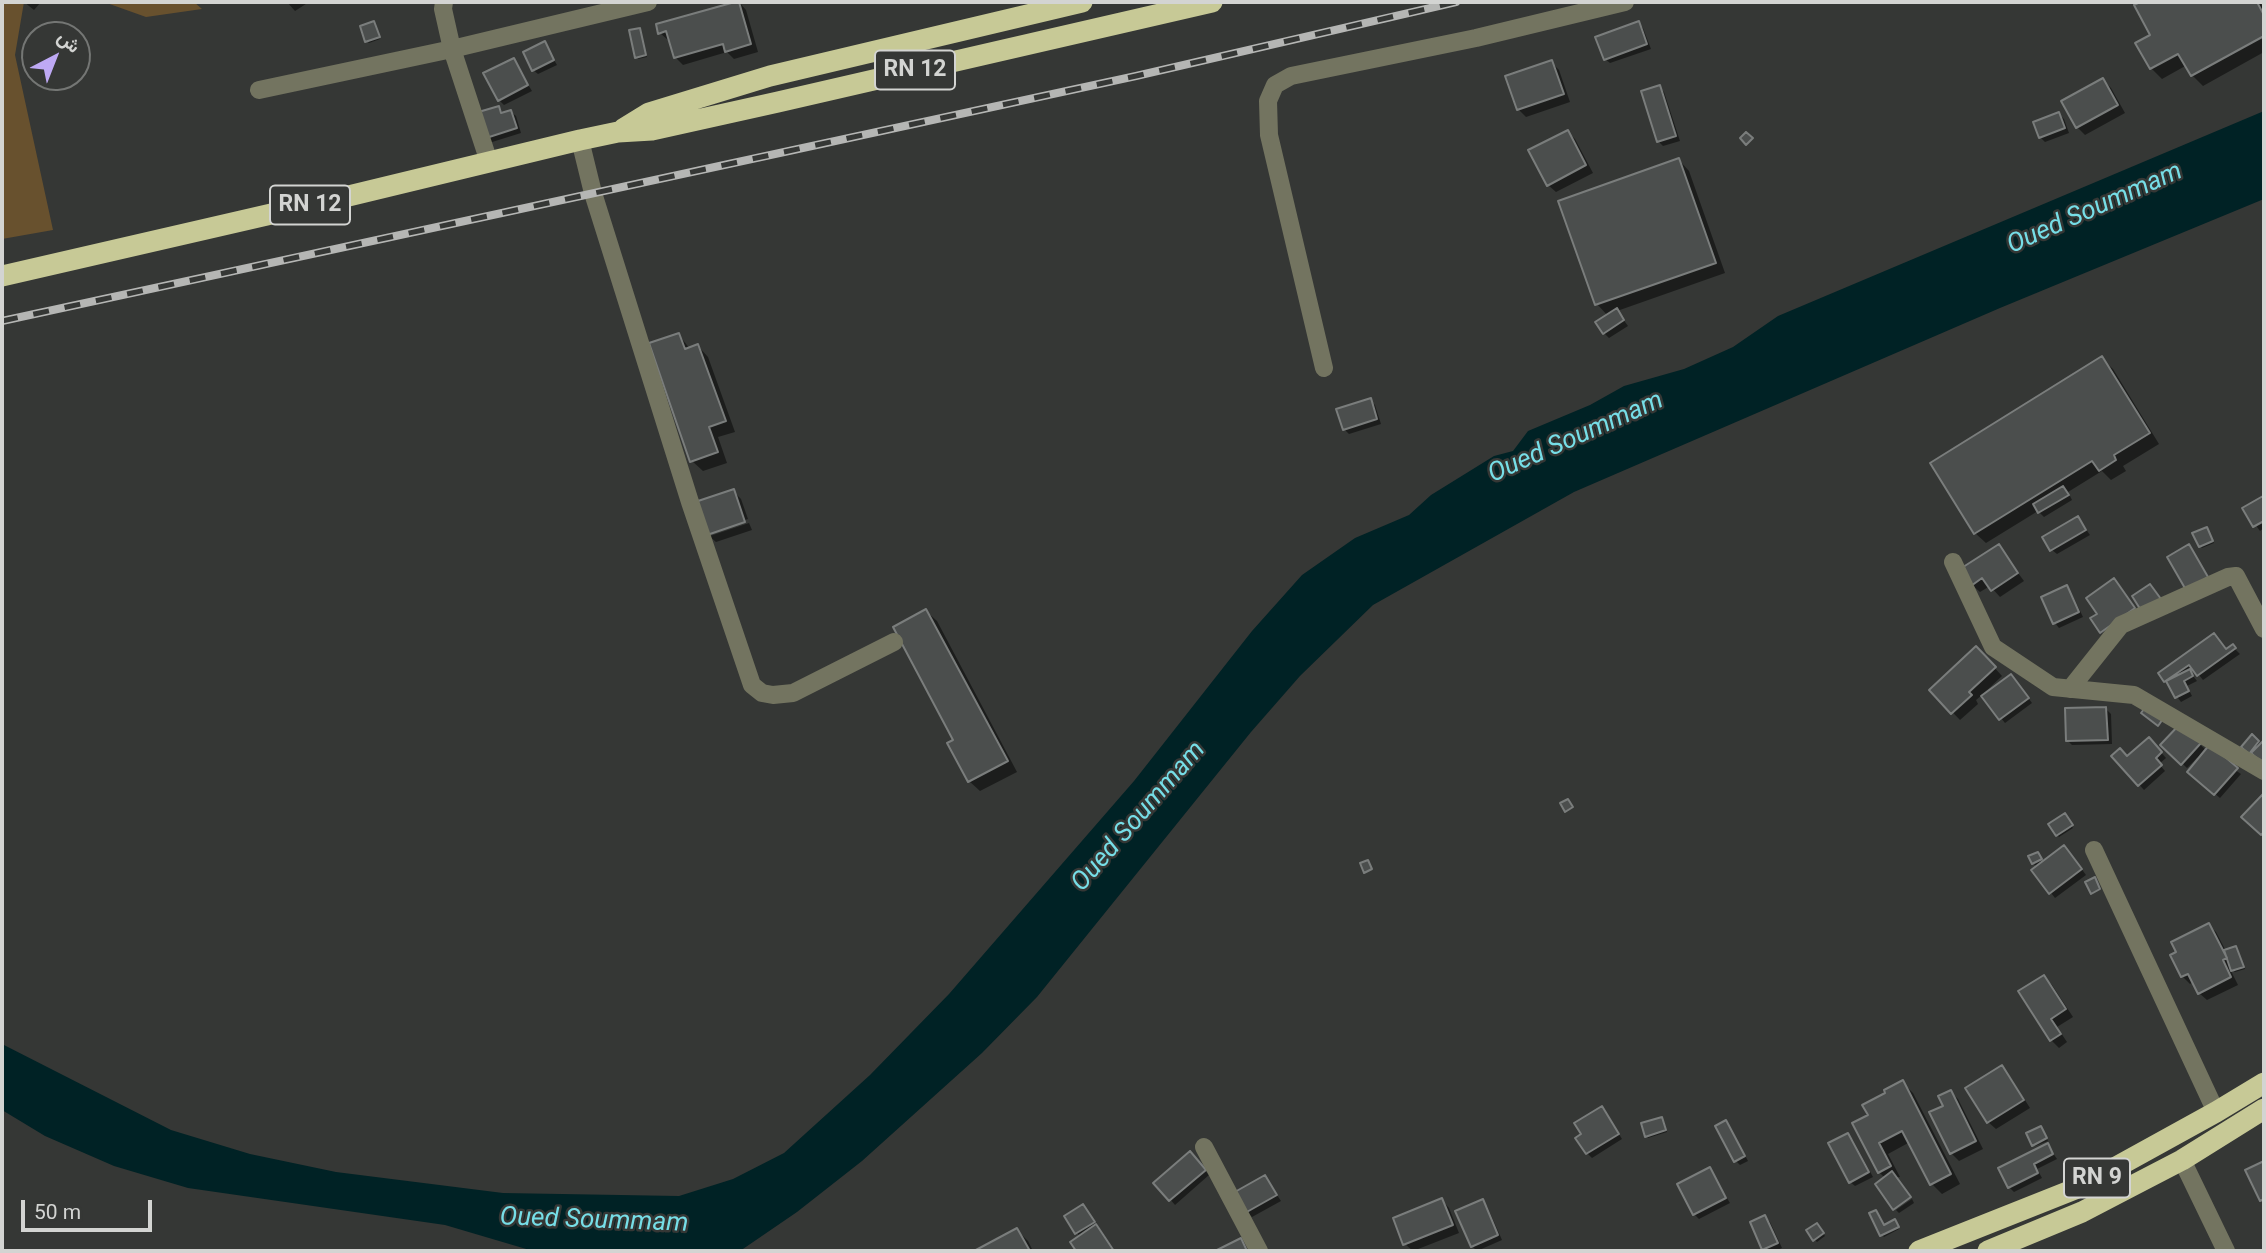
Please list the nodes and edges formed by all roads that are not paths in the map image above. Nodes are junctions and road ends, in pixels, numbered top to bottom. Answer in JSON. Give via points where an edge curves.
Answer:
{"nodes":[{"id":1,"x":444,"y":2,"type":"edge"},
{"id":2,"x":648,"y":2,"type":"edge"},
{"id":3,"x":1082,"y":2,"type":"edge"},
{"id":4,"x":1212,"y":2,"type":"edge"},
{"id":5,"x":1625,"y":2,"type":"edge"},
{"id":6,"x":452,"y":49,"type":"junction"},
{"id":7,"x":259,"y":90,"type":"dead end"},
{"id":8,"x":618,"y":132,"type":"junction"},
{"id":9,"x":580,"y":140,"type":"junction"},
{"id":10,"x":489,"y":162,"type":"junction"},
{"id":11,"x":2,"y":276,"type":"edge"},
{"id":12,"x":1324,"y":368,"type":"dead end"},
{"id":13,"x":1954,"y":562,"type":"dead end"},
{"id":14,"x":2264,"y":629,"type":"edge"},
{"id":15,"x":894,"y":642,"type":"dead end"},
{"id":16,"x":2070,"y":689,"type":"junction"},
{"id":17,"x":2264,"y":771,"type":"edge"},
{"id":18,"x":2094,"y":850,"type":"dead end"},
{"id":19,"x":2264,"y":1083,"type":"edge"},
{"id":20,"x":2264,"y":1109,"type":"edge"},
{"id":21,"x":2216,"y":1112,"type":"junction"},
{"id":22,"x":1204,"y":1147,"type":"dead end"},
{"id":23,"x":2182,"y":1160,"type":"junction"},
{"id":24,"x":1259,"y":1251,"type":"edge"},
{"id":25,"x":1919,"y":1251,"type":"edge"},
{"id":26,"x":1988,"y":1251,"type":"edge"},
{"id":27,"x":2226,"y":1251,"type":"edge"}],
"edges":[{"from":1,"to":6,"type":"street"},
{"from":2,"to":6,"type":"street"},
{"from":3,"to":8,"type":"highway","number":"RN 12","via":[[770,76],[649,113]]},
{"from":4,"to":8,"type":"highway","number":"RN 12","via":[[652,130]]},
{"from":5,"to":12,"type":"street","via":[[1291,76],[1275,85],[1268,102],[1269,135]]},
{"from":6,"to":7,"type":"street"},
{"from":6,"to":10,"type":"street"},
{"from":8,"to":9,"type":"highway","number":"RN 12"},
{"from":9,"to":10,"type":"highway","number":"RN 12"},
{"from":9,"to":15,"type":"street","via":[[690,502],[752,685],[762,693],[793,693]]},
{"from":10,"to":11,"type":"highway","number":"RN 12"},
{"from":13,"to":16,"type":"street","via":[[1993,647],[2053,687]]},
{"from":14,"to":16,"type":"street","via":[[2236,576],[2228,577],[2121,625]]},
{"from":16,"to":17,"type":"street","via":[[2134,695]]},
{"from":18,"to":21,"type":"street"},
{"from":19,"to":21,"type":"highway","number":"RN 9"},
{"from":20,"to":23,"type":"highway","number":"RN 9"},
{"from":21,"to":25,"type":"highway","number":"RN 9","via":[[2080,1186]]},
{"from":22,"to":24,"type":"street"},
{"from":23,"to":26,"type":"highway","number":"RN 9","via":[[2082,1212]]},
{"from":23,"to":27,"type":"street"}]}
